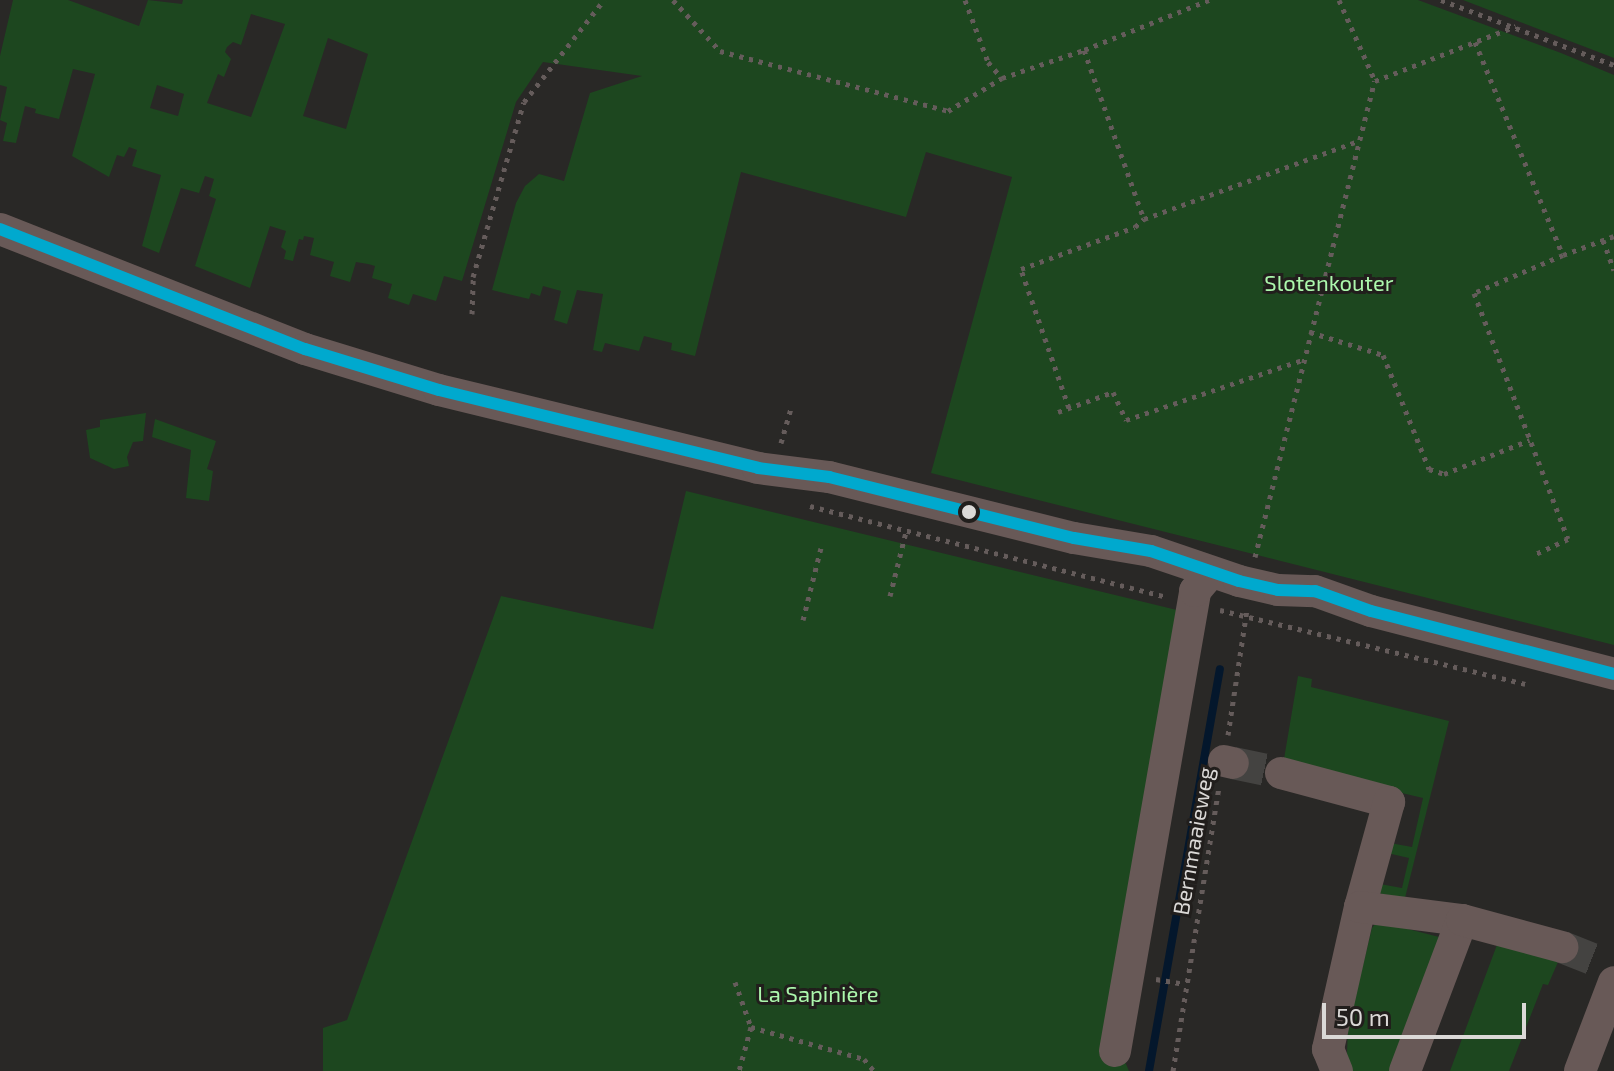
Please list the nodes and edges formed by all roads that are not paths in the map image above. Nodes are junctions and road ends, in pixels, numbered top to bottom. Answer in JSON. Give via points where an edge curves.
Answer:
{"nodes":[{"id":1,"x":0,"y":229,"type":"edge"},
{"id":2,"x":1203,"y":582,"type":"junction"},
{"id":3,"x":1614,"y":674,"type":"edge"},
{"id":4,"x":1281,"y":773,"type":"tunnel mouth"},
{"id":5,"x":1360,"y":907,"type":"junction"},
{"id":6,"x":1462,"y":920,"type":"junction"},
{"id":7,"x":1562,"y":947,"type":"tunnel mouth"},
{"id":8,"x":1609,"y":970,"type":"edge"},
{"id":9,"x":1115,"y":1051,"type":"dead end"},
{"id":10,"x":1337,"y":1071,"type":"edge"},
{"id":11,"x":1405,"y":1071,"type":"edge"},
{"id":12,"x":1580,"y":1071,"type":"edge"}],
"edges":[{"from":1,"to":2,"type":"street","via":[[305,349],[439,390],[1074,538]]},
{"from":2,"to":3,"type":"street","via":[[1274,611],[1371,611]]},
{"from":2,"to":9,"type":"street"},
{"from":4,"to":5,"type":"street","via":[[1389,802]]},
{"from":5,"to":6,"type":"street"},
{"from":5,"to":10,"type":"street","via":[[1328,1049]]},
{"from":6,"to":7,"type":"street"},
{"from":6,"to":11,"type":"street"},
{"from":8,"to":12,"type":"street"}]}
